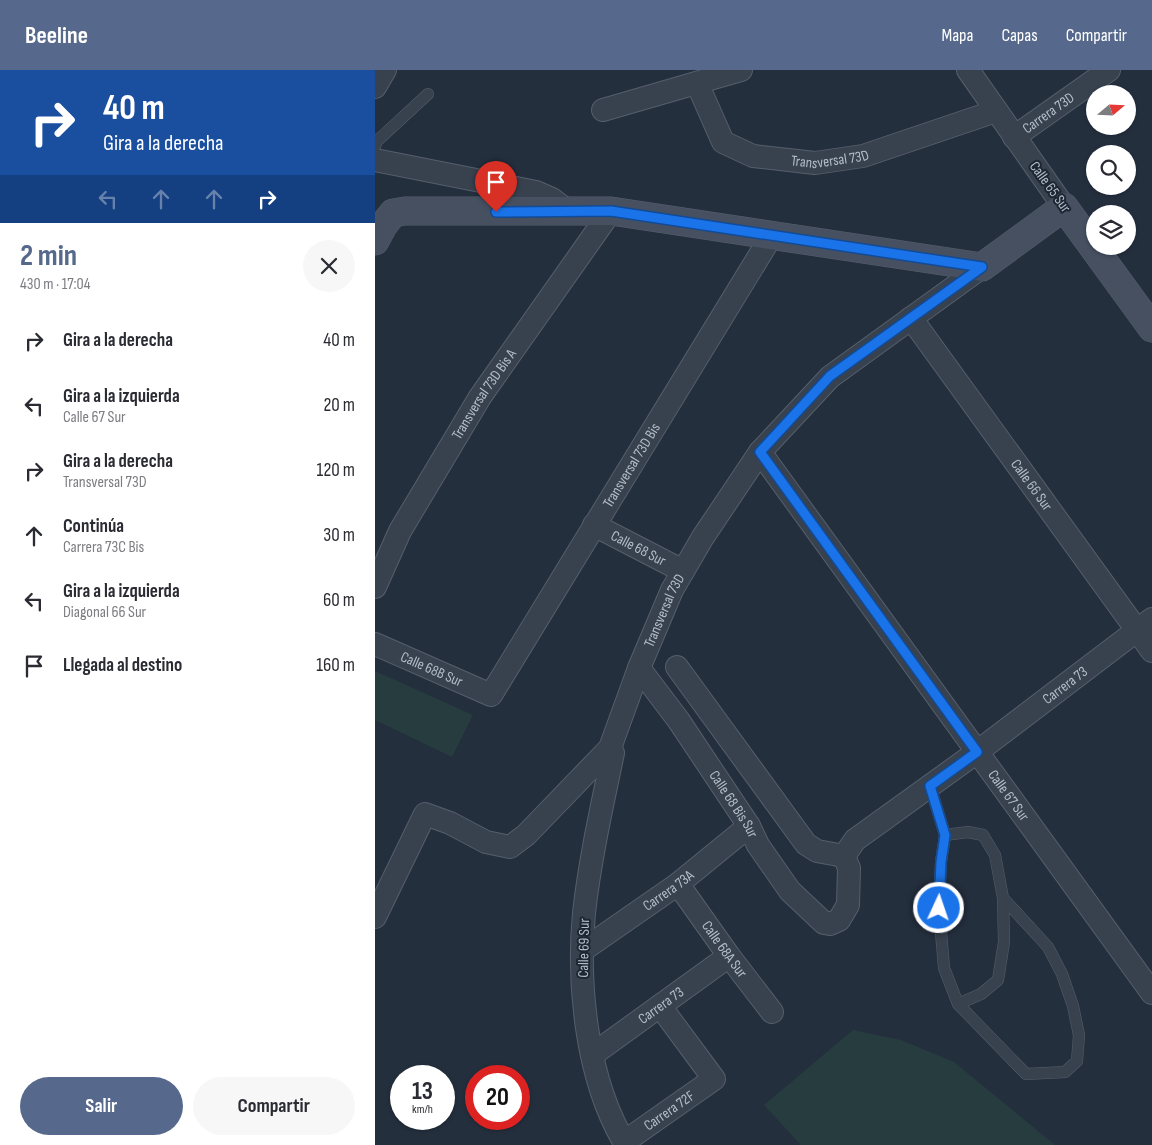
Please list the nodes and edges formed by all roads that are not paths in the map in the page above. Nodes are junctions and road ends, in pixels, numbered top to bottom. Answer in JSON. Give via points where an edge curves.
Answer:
{"nodes":[{"id":1,"x":385,"y":70,"type":"edge"},
{"id":2,"x":741,"y":70,"type":"edge"},
{"id":3,"x":968,"y":70,"type":"edge"},
{"id":4,"x":1109,"y":70,"type":"edge"},
{"id":5,"x":697,"y":83,"type":"junction"},
{"id":6,"x":375,"y":87,"type":"edge"},
{"id":7,"x":429,"y":94,"type":"dead end"},
{"id":8,"x":603,"y":110,"type":"dead end"},
{"id":9,"x":996,"y":111,"type":"junction"},
{"id":10,"x":1014,"y":137,"type":"junction"},
{"id":11,"x":375,"y":146,"type":"edge"},
{"id":12,"x":375,"y":160,"type":"edge"},
{"id":13,"x":1064,"y":207,"type":"junction"},
{"id":14,"x":611,"y":211,"type":"junction"},
{"id":15,"x":569,"y":212,"type":"junction"},
{"id":16,"x":772,"y":235,"type":"junction"},
{"id":17,"x":375,"y":241,"type":"edge"},
{"id":18,"x":982,"y":267,"type":"junction"},
{"id":19,"x":911,"y":318,"type":"junction"},
{"id":20,"x":1152,"y":328,"type":"edge"},
{"id":21,"x":760,"y":452,"type":"junction"},
{"id":22,"x":594,"y":525,"type":"junction"},
{"id":23,"x":683,"y":571,"type":"junction"},
{"id":24,"x":375,"y":587,"type":"edge"},
{"id":25,"x":1145,"y":625,"type":"edge"},
{"id":26,"x":375,"y":644,"type":"edge"},
{"id":27,"x":1152,"y":652,"type":"edge"},
{"id":28,"x":677,"y":667,"type":"dead end"},
{"id":29,"x":639,"y":668,"type":"junction"},
{"id":30,"x":491,"y":695,"type":"joint"},
{"id":31,"x":610,"y":748,"type":"junction"},
{"id":32,"x":977,"y":752,"type":"junction"},
{"id":33,"x":930,"y":786,"type":"junction"},
{"id":34,"x":749,"y":826,"type":"junction"},
{"id":35,"x":945,"y":835,"type":"junction"},
{"id":36,"x":844,"y":856,"type":"junction"},
{"id":37,"x":678,"y":884,"type":"junction"},
{"id":38,"x":1003,"y":898,"type":"junction"},
{"id":39,"x":375,"y":917,"type":"edge"},
{"id":40,"x":583,"y":950,"type":"junction"},
{"id":41,"x":729,"y":956,"type":"junction"},
{"id":42,"x":1152,"y":994,"type":"edge"},
{"id":43,"x":958,"y":1004,"type":"junction"},
{"id":44,"x":660,"y":1006,"type":"junction"},
{"id":45,"x":772,"y":1012,"type":"dead end"},
{"id":46,"x":592,"y":1055,"type":"junction"},
{"id":47,"x":625,"y":1143,"type":"edge"}],
"edges":[{"from":1,"to":6,"type":"street"},
{"from":2,"to":5,"type":"street"},
{"from":3,"to":9,"type":"street","name":"Calle 65 Sur"},
{"from":4,"to":10,"type":"street","name":"Carrera 73D"},
{"from":5,"to":8,"type":"street"},
{"from":5,"to":9,"type":"street","name":"Transversal 73D","via":[[723,142],[753,156],[815,163],[863,156]]},
{"from":7,"to":11,"type":"lane"},
{"from":9,"to":10,"type":"street","name":"Calle 65 Sur"},
{"from":10,"to":13,"type":"street","name":"Calle 65 Sur"},
{"from":12,"to":15,"type":"street","via":[[536,192]]},
{"from":13,"to":18,"type":"street"},
{"from":13,"to":20,"type":"street","name":"Calle 65 Sur"},
{"from":14,"to":15,"type":"street"},
{"from":14,"to":16,"type":"street"},
{"from":14,"to":24,"type":"street","name":"Transversal 73D Bis A","via":[[480,397],[400,531]]},
{"from":15,"to":17,"type":"street","via":[[405,211],[393,214]]},
{"from":16,"to":18,"type":"street"},
{"from":16,"to":22,"type":"street","name":"Transversal 73D Bis"},
{"from":18,"to":19,"type":"street","name":"Transversal 73D"},
{"from":19,"to":21,"type":"street","name":"Transversal 73D","via":[[830,376]]},
{"from":19,"to":25,"type":"street","name":"Calle 66 Sur"},
{"from":21,"to":23,"type":"street","name":"Transversal 73D"},
{"from":21,"to":32,"type":"street","name":"Calle 67 Sur"},
{"from":22,"to":23,"type":"street","name":"Calle 68 Sur"},
{"from":22,"to":30,"type":"street","name":"Transversal 73D Bis"},
{"from":23,"to":29,"type":"street","name":"Transversal 73D"},
{"from":25,"to":27,"type":"street","name":"Calle 66 Sur"},
{"from":25,"to":32,"type":"street","name":"Carrera 73"},
{"from":26,"to":30,"type":"street","name":"Calle 68B Sur"},
{"from":28,"to":36,"type":"street","via":[[805,844],[817,851]]},
{"from":29,"to":31,"type":"street","name":"Transversal 73D"},
{"from":29,"to":34,"type":"street","name":"Calle 68 Bis Sur","via":[[679,721]]},
{"from":31,"to":39,"type":"street","name":"Transversal 73D","via":[[526,835],[510,847],[487,842],[425,814]]},
{"from":31,"to":40,"type":"street","name":"Calle 69 Sur","via":[[613,753],[584,914]]},
{"from":32,"to":33,"type":"street","name":"Carrera 73"},
{"from":32,"to":42,"type":"street","name":"Calle 67 Sur"},
{"from":33,"to":35,"type":"lane"},
{"from":33,"to":36,"type":"street","name":"Carrera 73","via":[[855,840]]},
{"from":34,"to":36,"type":"street","name":"Calle 68 Bis Sur","via":[[758,845],[790,891],[824,923],[839,920],[848,905],[849,868]]},
{"from":34,"to":37,"type":"street","name":"Carrera 73A"},
{"from":35,"to":38,"type":"lane","via":[[969,832],[983,835],[995,854]]},
{"from":35,"to":43,"type":"lane","via":[[939,908],[944,968]]},
{"from":37,"to":40,"type":"street","name":"Carrera 73A"},
{"from":37,"to":41,"type":"street","name":"Calle 68A Sur"},
{"from":38,"to":43,"type":"lane","via":[[1004,942],[998,980],[981,994]]},
{"from":38,"to":43,"type":"lane","via":[[1048,947],[1062,974],[1079,1034],[1077,1061],[1065,1072],[1026,1074]]},
{"from":40,"to":46,"type":"street","name":"Calle 69 Sur","via":[[585,1016]]},
{"from":41,"to":44,"type":"street","name":"Carrera 73"},
{"from":41,"to":45,"type":"street","name":"Calle 68A Sur"},
{"from":44,"to":46,"type":"street","name":"Carrera 73"},
{"from":44,"to":47,"type":"street","name":"Carrera 72F","via":[[714,1079]]},
{"from":46,"to":47,"type":"street","name":"Calle 69 Sur","via":[[600,1088]]}]}
